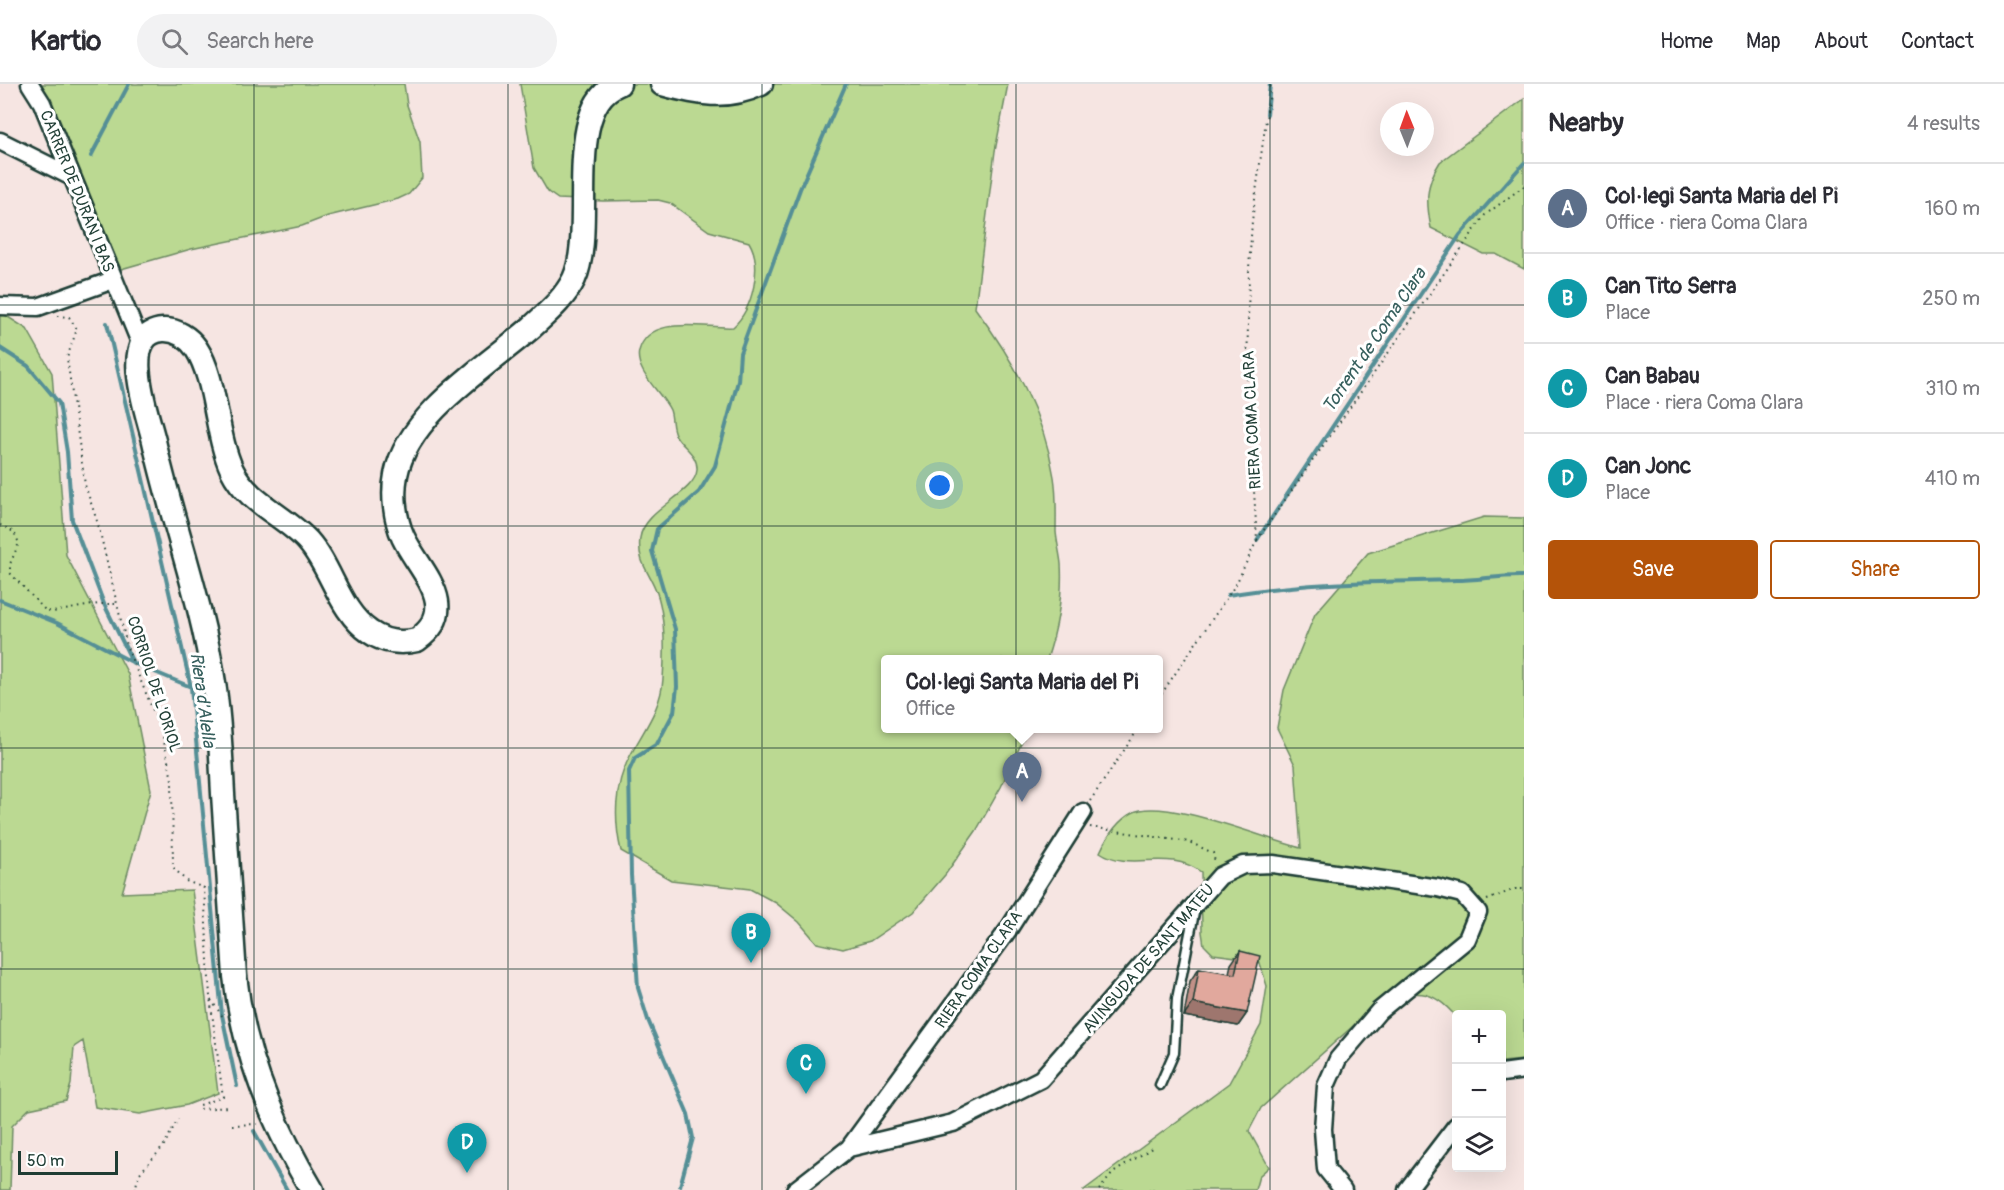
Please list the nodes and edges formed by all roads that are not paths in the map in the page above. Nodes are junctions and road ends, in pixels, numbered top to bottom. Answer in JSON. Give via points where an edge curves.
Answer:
{"nodes":[{"id":1,"x":30,"y":84,"type":"edge"},
{"id":2,"x":619,"y":84,"type":"edge"},
{"id":3,"x":662,"y":84,"type":"edge"},
{"id":4,"x":761,"y":84,"type":"edge"},
{"id":5,"x":0,"y":141,"type":"edge"},
{"id":6,"x":72,"y":177,"type":"junction"},
{"id":7,"x":113,"y":280,"type":"junction"},
{"id":8,"x":0,"y":306,"type":"edge"},
{"id":9,"x":148,"y":338,"type":"junction"},
{"id":10,"x":1079,"y":818,"type":"road end"},
{"id":11,"x":1196,"y":902,"type":"junction"},
{"id":12,"x":1524,"y":1070,"type":"edge"},
{"id":13,"x":1506,"y":1072,"type":"edge"},
{"id":14,"x":1160,"y":1085,"type":"dead end"},
{"id":15,"x":1452,"y":1131,"type":"edge"},
{"id":16,"x":849,"y":1148,"type":"junction"},
{"id":17,"x":312,"y":1190,"type":"edge"},
{"id":18,"x":795,"y":1190,"type":"edge"},
{"id":19,"x":1343,"y":1190,"type":"edge"},
{"id":20,"x":1407,"y":1190,"type":"edge"}],
"edges":[{"from":1,"to":6,"type":"street","name":"CARRER DE DURAN I BAS","via":[[42,103]]},
{"from":2,"to":9,"type":"main road","via":[[606,91],[587,123],[583,245],[569,288],[547,314],[424,419],[400,460],[394,506],[403,537],[429,577],[438,605],[431,627],[417,640],[389,640],[369,632],[346,606],[309,542],[255,500],[239,482],[227,458],[207,373],[195,347],[175,332],[164,330]]},
{"from":3,"to":4,"type":"main road","via":[[714,96]]},
{"from":5,"to":6,"type":"street"},
{"from":6,"to":7,"type":"street","name":"CARRER DE DURAN I BAS"},
{"from":7,"to":8,"type":"street","via":[[38,307]]},
{"from":7,"to":9,"type":"street","name":"CARRER DE DURAN I BAS","via":[[121,300]]},
{"from":9,"to":17,"type":"main road","via":[[137,362],[142,392],[214,684],[241,1017],[267,1096]]},
{"from":10,"to":16,"type":"street","name":"RIERA COMA CLARA","via":[[1008,930]]},
{"from":11,"to":14,"type":"lane","via":[[1177,999],[1174,1053]]},
{"from":11,"to":16,"type":"street","name":"AVINGUDA DE SANT MATEU","via":[[1041,1079],[953,1124]]},
{"from":11,"to":19,"type":"street","name":"AVINGUDA DE SANT MATEU","via":[[1220,876],[1243,865],[1273,864],[1438,888],[1462,894],[1478,912],[1467,939],[1379,1011],[1338,1059],[1326,1086],[1323,1129],[1326,1169]]},
{"from":12,"to":13,"type":"street"},
{"from":15,"to":20,"type":"street"},
{"from":16,"to":18,"type":"street","name":"RIERA COMA CLARA"}]}
